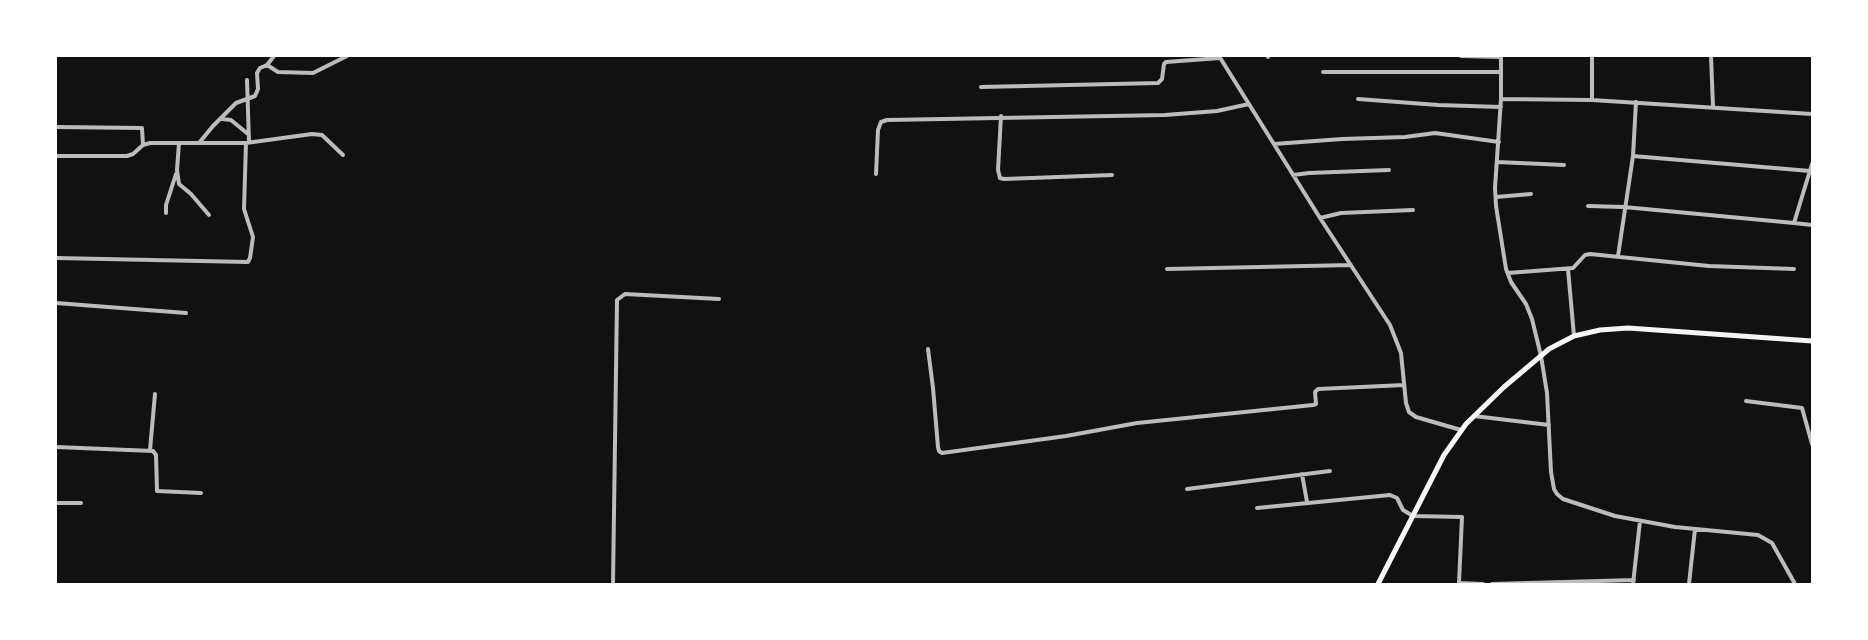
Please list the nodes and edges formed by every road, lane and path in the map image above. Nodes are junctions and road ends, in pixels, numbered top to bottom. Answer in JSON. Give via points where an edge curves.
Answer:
{"nodes":[{"id":1,"x":274,"y":56,"type":"edge"},
{"id":2,"x":346,"y":56,"type":"edge"},
{"id":3,"x":1461,"y":56,"type":"edge"},
{"id":4,"x":1501,"y":56,"type":"edge"},
{"id":5,"x":1592,"y":56,"type":"edge"},
{"id":6,"x":1712,"y":56,"type":"edge"},
{"id":7,"x":1219,"y":57,"type":"edge"},
{"id":8,"x":267,"y":65,"type":"junction"},
{"id":9,"x":1323,"y":72,"type":"dead end"},
{"id":10,"x":1501,"y":72,"type":"junction"},
{"id":11,"x":246,"y":80,"type":"dead end"},
{"id":12,"x":981,"y":87,"type":"dead end"},
{"id":13,"x":1358,"y":99,"type":"dead end"},
{"id":14,"x":1502,"y":99,"type":"junction"},
{"id":15,"x":248,"y":100,"type":"junction"},
{"id":16,"x":1592,"y":100,"type":"junction"},
{"id":17,"x":1636,"y":102,"type":"junction"},
{"id":18,"x":1249,"y":104,"type":"junction"},
{"id":19,"x":1501,"y":107,"type":"junction"},
{"id":20,"x":1713,"y":107,"type":"junction"},
{"id":21,"x":1812,"y":114,"type":"edge"},
{"id":22,"x":1001,"y":116,"type":"junction"},
{"id":23,"x":221,"y":118,"type":"junction"},
{"id":24,"x":56,"y":127,"type":"edge"},
{"id":25,"x":249,"y":134,"type":"junction"},
{"id":26,"x":1499,"y":142,"type":"junction"},
{"id":27,"x":179,"y":143,"type":"junction"},
{"id":28,"x":199,"y":143,"type":"junction"},
{"id":29,"x":248,"y":143,"type":"junction"},
{"id":30,"x":1274,"y":144,"type":"junction"},
{"id":31,"x":143,"y":145,"type":"junction"},
{"id":32,"x":344,"y":155,"type":"dead end"},
{"id":33,"x":56,"y":156,"type":"edge"},
{"id":34,"x":1633,"y":156,"type":"junction"},
{"id":35,"x":1497,"y":162,"type":"junction"},
{"id":36,"x":1812,"y":164,"type":"edge"},
{"id":37,"x":1564,"y":165,"type":"dead end"},
{"id":38,"x":177,"y":170,"type":"junction"},
{"id":39,"x":1389,"y":170,"type":"dead end"},
{"id":40,"x":1810,"y":171,"type":"junction"},
{"id":41,"x":876,"y":174,"type":"dead end"},
{"id":42,"x":1112,"y":175,"type":"dead end"},
{"id":43,"x":1293,"y":175,"type":"junction"},
{"id":44,"x":1531,"y":194,"type":"dead end"},
{"id":45,"x":1496,"y":197,"type":"junction"},
{"id":46,"x":1588,"y":206,"type":"dead end"},
{"id":47,"x":1624,"y":207,"type":"junction"},
{"id":48,"x":1413,"y":210,"type":"dead end"},
{"id":49,"x":166,"y":213,"type":"dead end"},
{"id":50,"x":209,"y":215,"type":"dead end"},
{"id":51,"x":1320,"y":218,"type":"junction"},
{"id":52,"x":1794,"y":223,"type":"junction"},
{"id":53,"x":1812,"y":225,"type":"edge"},
{"id":54,"x":1618,"y":256,"type":"junction"},
{"id":55,"x":56,"y":258,"type":"edge"},
{"id":56,"x":1351,"y":265,"type":"junction"},
{"id":57,"x":1794,"y":268,"type":"dead end"},
{"id":58,"x":1167,"y":269,"type":"dead end"},
{"id":59,"x":1568,"y":269,"type":"junction"},
{"id":60,"x":1508,"y":273,"type":"junction"},
{"id":61,"x":719,"y":299,"type":"dead end"},
{"id":62,"x":56,"y":303,"type":"edge"},
{"id":63,"x":186,"y":313,"type":"dead end"},
{"id":64,"x":1574,"y":336,"type":"junction"},
{"id":65,"x":1812,"y":341,"type":"edge"},
{"id":66,"x":927,"y":349,"type":"dead end"},
{"id":67,"x":1541,"y":356,"type":"junction"},
{"id":68,"x":1404,"y":385,"type":"junction"},
{"id":69,"x":155,"y":394,"type":"dead end"},
{"id":70,"x":1746,"y":401,"type":"dead end"},
{"id":71,"x":1473,"y":416,"type":"junction"},
{"id":72,"x":1549,"y":425,"type":"junction"},
{"id":73,"x":1461,"y":430,"type":"junction"},
{"id":74,"x":1812,"y":444,"type":"edge"},
{"id":75,"x":56,"y":447,"type":"edge"},
{"id":76,"x":150,"y":450,"type":"junction"},
{"id":77,"x":1330,"y":471,"type":"dead end"},
{"id":78,"x":1302,"y":474,"type":"junction"},
{"id":79,"x":1187,"y":489,"type":"dead end"},
{"id":80,"x":201,"y":493,"type":"dead end"},
{"id":81,"x":1307,"y":502,"type":"junction"},
{"id":82,"x":56,"y":503,"type":"edge"},
{"id":83,"x":81,"y":503,"type":"dead end"},
{"id":84,"x":1257,"y":508,"type":"dead end"},
{"id":85,"x":1413,"y":516,"type":"junction"},
{"id":86,"x":1640,"y":521,"type":"junction"},
{"id":87,"x":1695,"y":529,"type":"junction"},
{"id":88,"x":1634,"y":582,"type":"edge"},
{"id":89,"x":613,"y":585,"type":"edge"},
{"id":90,"x":1378,"y":585,"type":"edge"},
{"id":91,"x":1483,"y":585,"type":"edge"},
{"id":92,"x":1492,"y":585,"type":"edge"},
{"id":93,"x":1689,"y":585,"type":"edge"},
{"id":94,"x":1795,"y":585,"type":"edge"}],
"edges":[{"from":1,"to":8,"type":"street"},
{"from":2,"to":8,"type":"street","via":[[312,73],[279,72]]},
{"from":3,"to":4,"type":"street"},
{"from":4,"to":10,"type":"street"},
{"from":5,"to":16,"type":"street"},
{"from":6,"to":20,"type":"street"},
{"from":7,"to":12,"type":"street","via":[[1166,62],[1158,83]]},
{"from":7,"to":18,"type":"street"},
{"from":8,"to":15,"type":"street","via":[[257,73],[258,89]]},
{"from":9,"to":10,"type":"street"},
{"from":10,"to":14,"type":"street"},
{"from":11,"to":15,"type":"street"},
{"from":13,"to":19,"type":"street"},
{"from":14,"to":16,"type":"street"},
{"from":14,"to":19,"type":"street"},
{"from":15,"to":23,"type":"street","via":[[236,103]]},
{"from":15,"to":25,"type":"street"},
{"from":16,"to":17,"type":"street"},
{"from":17,"to":20,"type":"street"},
{"from":17,"to":34,"type":"street"},
{"from":18,"to":22,"type":"street","via":[[1165,115]]},
{"from":18,"to":30,"type":"street"},
{"from":19,"to":26,"type":"street"},
{"from":20,"to":21,"type":"street"},
{"from":22,"to":41,"type":"street","via":[[884,121],[878,130]]},
{"from":22,"to":42,"type":"street","via":[[1000,178]]},
{"from":23,"to":25,"type":"street","via":[[231,120]]},
{"from":23,"to":28,"type":"street"},
{"from":24,"to":31,"type":"street","via":[[142,128]]},
{"from":25,"to":29,"type":"street"},
{"from":26,"to":30,"type":"street","via":[[1435,133]]},
{"from":26,"to":35,"type":"street"},
{"from":27,"to":28,"type":"street"},
{"from":27,"to":31,"type":"street"},
{"from":27,"to":38,"type":"street"},
{"from":28,"to":29,"type":"street"},
{"from":29,"to":32,"type":"street","via":[[322,135]]},
{"from":29,"to":55,"type":"street","via":[[244,209],[253,234],[250,258],[245,263]]},
{"from":30,"to":43,"type":"street"},
{"from":31,"to":33,"type":"street","via":[[127,156]]},
{"from":34,"to":40,"type":"street"},
{"from":34,"to":47,"type":"street"},
{"from":35,"to":37,"type":"street"},
{"from":35,"to":45,"type":"street"},
{"from":36,"to":40,"type":"street"},
{"from":38,"to":49,"type":"street"},
{"from":38,"to":50,"type":"street","via":[[179,184]]},
{"from":39,"to":43,"type":"street"},
{"from":40,"to":52,"type":"street"},
{"from":43,"to":51,"type":"street"},
{"from":44,"to":45,"type":"street"},
{"from":45,"to":60,"type":"street"},
{"from":46,"to":47,"type":"street"},
{"from":47,"to":52,"type":"street"},
{"from":47,"to":54,"type":"street"},
{"from":48,"to":51,"type":"street","via":[[1341,213]]},
{"from":51,"to":56,"type":"street"},
{"from":52,"to":53,"type":"street"},
{"from":54,"to":57,"type":"street","via":[[1709,266]]},
{"from":54,"to":59,"type":"street","via":[[1587,254]]},
{"from":56,"to":58,"type":"street"},
{"from":56,"to":68,"type":"street","via":[[1396,339]]},
{"from":59,"to":60,"type":"street"},
{"from":59,"to":64,"type":"street"},
{"from":60,"to":67,"type":"street","via":[[1532,319]]},
{"from":61,"to":89,"type":"street","via":[[626,294],[618,300]]},
{"from":62,"to":63,"type":"street"},
{"from":64,"to":65,"type":"main road","via":[[1628,328]]},
{"from":64,"to":67,"type":"main road"},
{"from":66,"to":68,"type":"street","via":[[938,447],[942,453],[1137,423],[1314,405],[1317,389]]},
{"from":67,"to":71,"type":"main road"},
{"from":67,"to":72,"type":"street"},
{"from":68,"to":73,"type":"street","via":[[1411,415]]},
{"from":69,"to":76,"type":"street"},
{"from":70,"to":74,"type":"street","via":[[1802,408]]},
{"from":71,"to":72,"type":"street"},
{"from":71,"to":73,"type":"main road"},
{"from":72,"to":86,"type":"street","via":[[1552,484],[1557,494]]},
{"from":73,"to":85,"type":"main road"},
{"from":75,"to":76,"type":"street"},
{"from":76,"to":80,"type":"street","via":[[156,455],[158,491]]},
{"from":77,"to":78,"type":"street"},
{"from":78,"to":79,"type":"street"},
{"from":78,"to":81,"type":"street"},
{"from":81,"to":84,"type":"street"},
{"from":81,"to":85,"type":"street","via":[[1390,495]]},
{"from":82,"to":83,"type":"street"},
{"from":85,"to":90,"type":"main road"},
{"from":85,"to":91,"type":"street","via":[[1462,517],[1459,583]]},
{"from":86,"to":87,"type":"street"},
{"from":86,"to":88,"type":"street"},
{"from":87,"to":93,"type":"street"},
{"from":87,"to":94,"type":"street","via":[[1766,538],[1777,550]]},
{"from":88,"to":92,"type":"street"}]}
